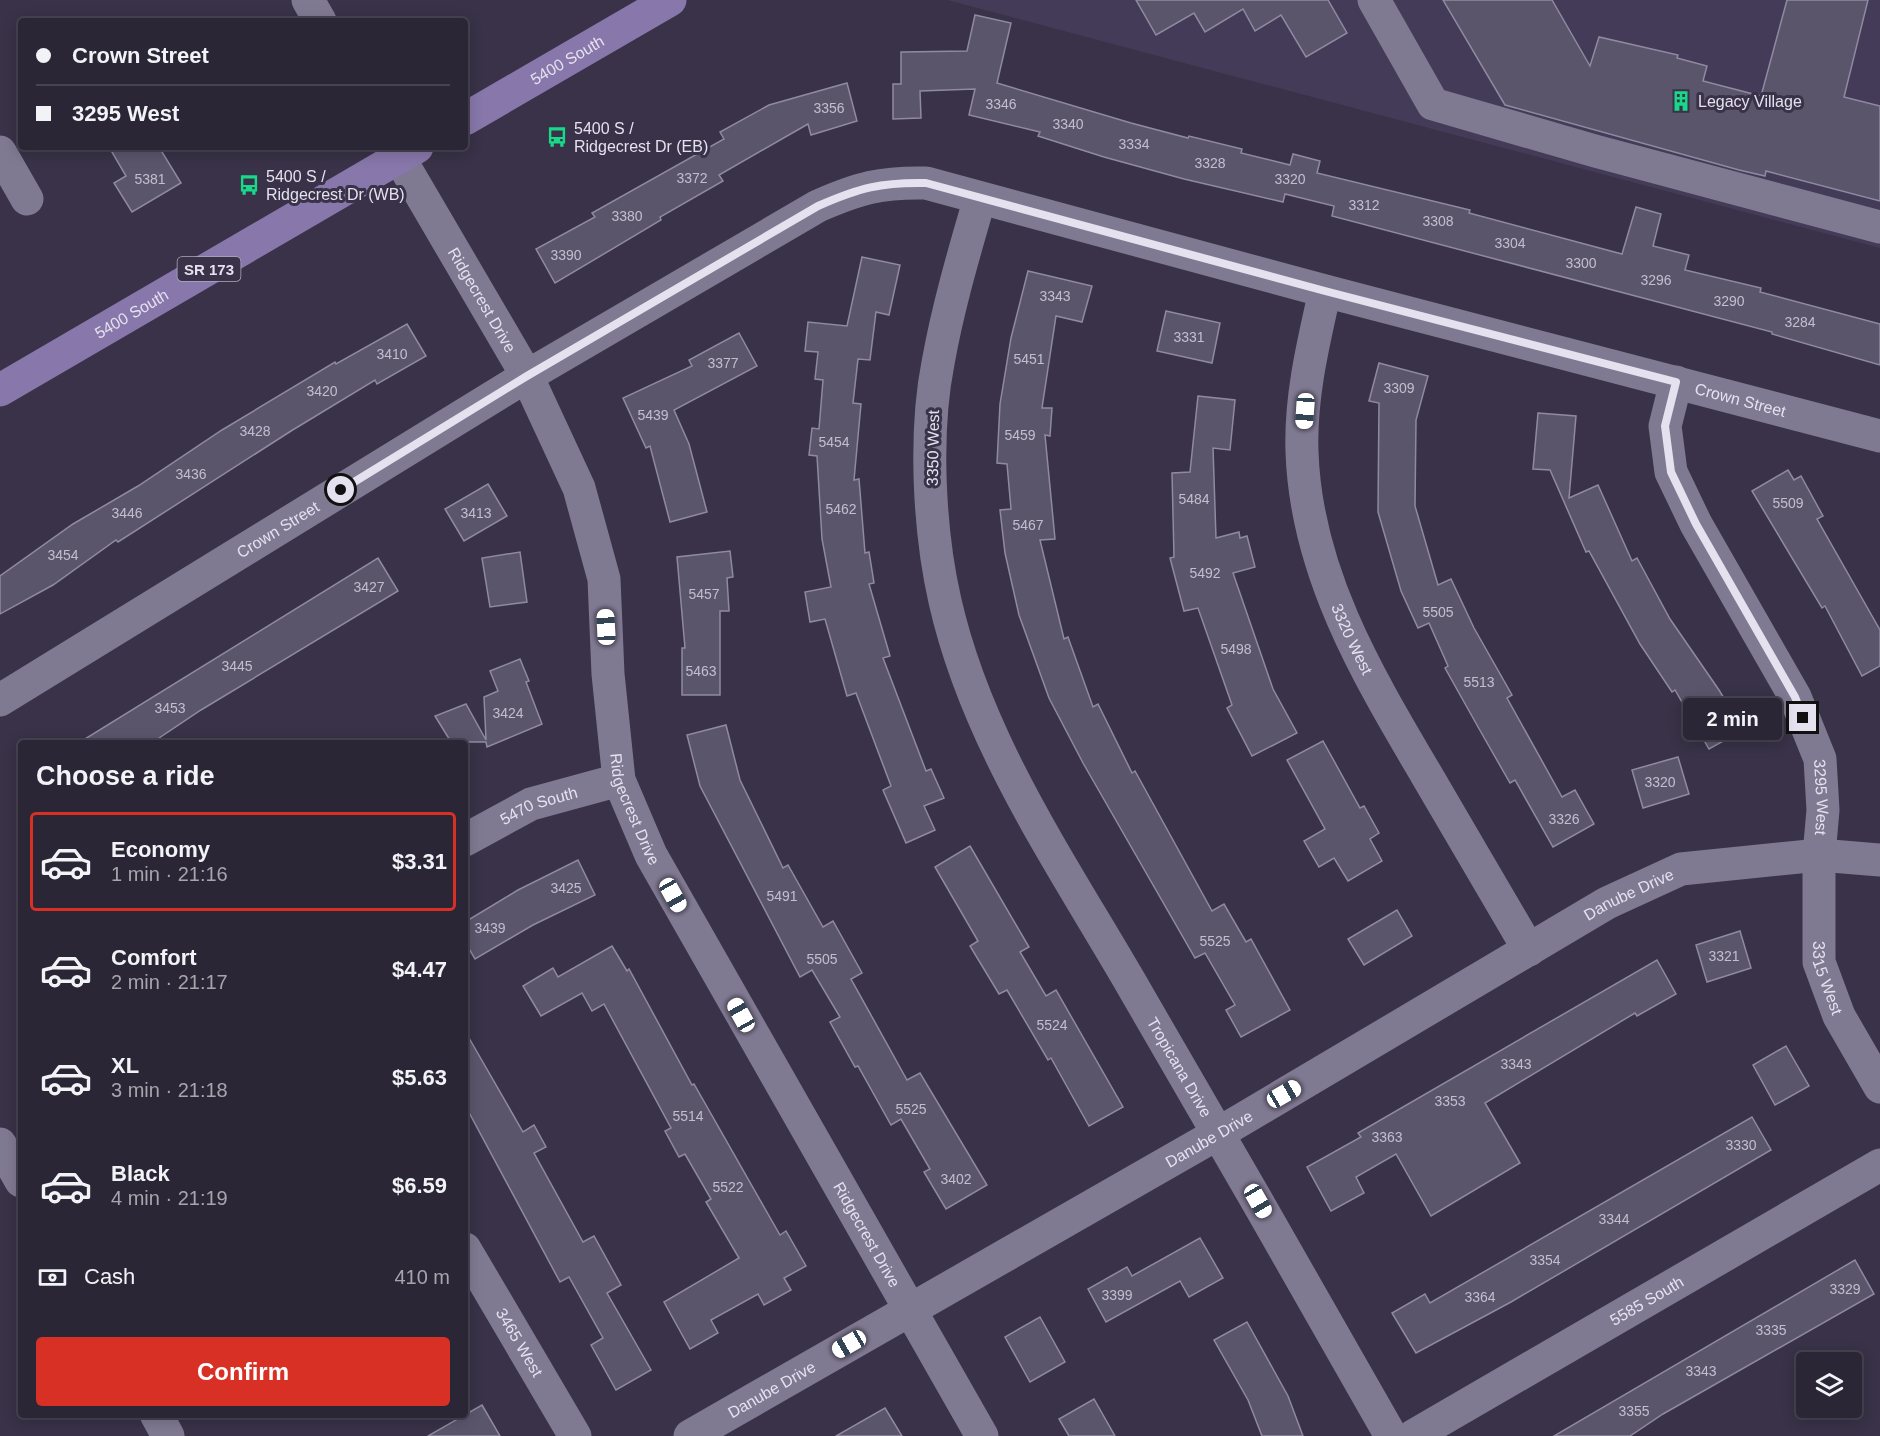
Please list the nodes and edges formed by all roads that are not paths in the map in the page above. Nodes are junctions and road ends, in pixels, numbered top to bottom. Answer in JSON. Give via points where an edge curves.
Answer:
{"nodes":[{"id":1,"x":308,"y":0,"type":"edge"},
{"id":2,"x":670,"y":0,"type":"edge"},
{"id":3,"x":1374,"y":0,"type":"edge"},
{"id":4,"x":318,"y":18,"type":"edge"},
{"id":5,"x":468,"y":117,"type":"edge"},
{"id":6,"x":403,"y":151,"type":"edge"},
{"id":7,"x":0,"y":152,"type":"edge"},
{"id":8,"x":980,"y":198,"type":"junction"},
{"id":9,"x":27,"y":199,"type":"dead end"},
{"id":10,"x":1880,"y":228,"type":"edge"},
{"id":11,"x":1325,"y":291,"type":"junction"},
{"id":12,"x":527,"y":376,"type":"junction"},
{"id":13,"x":1676,"y":382,"type":"junction"},
{"id":14,"x":0,"y":390,"type":"edge"},
{"id":15,"x":1880,"y":436,"type":"edge"},
{"id":16,"x":973,"y":699,"type":"joint"},
{"id":17,"x":0,"y":700,"type":"edge"},
{"id":18,"x":619,"y":780,"type":"junction"},
{"id":19,"x":468,"y":838,"type":"edge"},
{"id":20,"x":1819,"y":855,"type":"junction"},
{"id":21,"x":1880,"y":860,"type":"edge"},
{"id":22,"x":1530,"y":950,"type":"junction"},
{"id":23,"x":1880,"y":1087,"type":"edge"},
{"id":24,"x":1219,"y":1133,"type":"junction"},
{"id":25,"x":0,"y":1144,"type":"edge"},
{"id":26,"x":1880,"y":1165,"type":"edge"},
{"id":27,"x":18,"y":1176,"type":"edge"},
{"id":28,"x":468,"y":1253,"type":"edge"},
{"id":29,"x":908,"y":1309,"type":"junction"},
{"id":30,"x":158,"y":1418,"type":"edge"},
{"id":31,"x":168,"y":1436,"type":"edge"},
{"id":32,"x":575,"y":1436,"type":"edge"},
{"id":33,"x":690,"y":1436,"type":"edge"},
{"id":34,"x":982,"y":1436,"type":"edge"},
{"id":35,"x":1391,"y":1436,"type":"edge"},
{"id":36,"x":1413,"y":1436,"type":"edge"}],
"edges":[{"from":1,"to":4,"type":"street"},
{"from":2,"to":5,"type":"main road","name":"5400 South"},
{"from":3,"to":10,"type":"street","via":[[1433,104]]},
{"from":6,"to":12,"type":"street","name":"Ridgecrest Drive"},
{"from":6,"to":14,"type":"main road","name":"5400 South","number":"SR 173"},
{"from":7,"to":9,"type":"street"},
{"from":8,"to":11,"type":"street","name":"Crown Street"},
{"from":8,"to":12,"type":"street","name":"Crown Street","via":[[926,183],[861,188],[818,206]]},
{"from":8,"to":16,"type":"street","name":"3350 West","via":[[937,366],[931,434],[932,502],[945,600]]},
{"from":11,"to":13,"type":"street","name":"Crown Street"},
{"from":11,"to":22,"type":"street","name":"3320 West","via":[[1308,370],[1302,452],[1313,535],[1341,620],[1377,691]]},
{"from":12,"to":17,"type":"street","name":"Crown Street"},
{"from":12,"to":18,"type":"street","name":"Ridgecrest Drive","via":[[579,488],[604,579],[608,674]]},
{"from":13,"to":15,"type":"street","name":"Crown Street"},
{"from":13,"to":20,"type":"street","name":"3295 West","via":[[1665,426],[1671,472],[1696,524],[1795,697],[1820,759],[1823,810]]},
{"from":16,"to":24,"type":"street","name":"Tropicana Drive","via":[[1052,846]]},
{"from":18,"to":19,"type":"street","name":"5470 South","via":[[531,804]]},
{"from":18,"to":29,"type":"street","name":"Ridgecrest Drive","via":[[651,855]]},
{"from":20,"to":21,"type":"street","name":"Danube Drive"},
{"from":20,"to":22,"type":"street","name":"Danube Drive","via":[[1682,869],[1607,903]]},
{"from":20,"to":23,"type":"street","name":"3315 West","via":[[1819,962],[1839,1016]]},
{"from":22,"to":24,"type":"street","name":"Danube Drive"},
{"from":24,"to":29,"type":"street","name":"Danube Drive"},
{"from":24,"to":35,"type":"street","name":"Tropicana Drive"},
{"from":25,"to":27,"type":"street"},
{"from":26,"to":36,"type":"street","name":"5585 South"},
{"from":28,"to":32,"type":"street","name":"3465 West"},
{"from":29,"to":33,"type":"street","name":"Danube Drive"},
{"from":29,"to":34,"type":"street","name":"Ridgecrest Drive"},
{"from":30,"to":31,"type":"street"}]}
